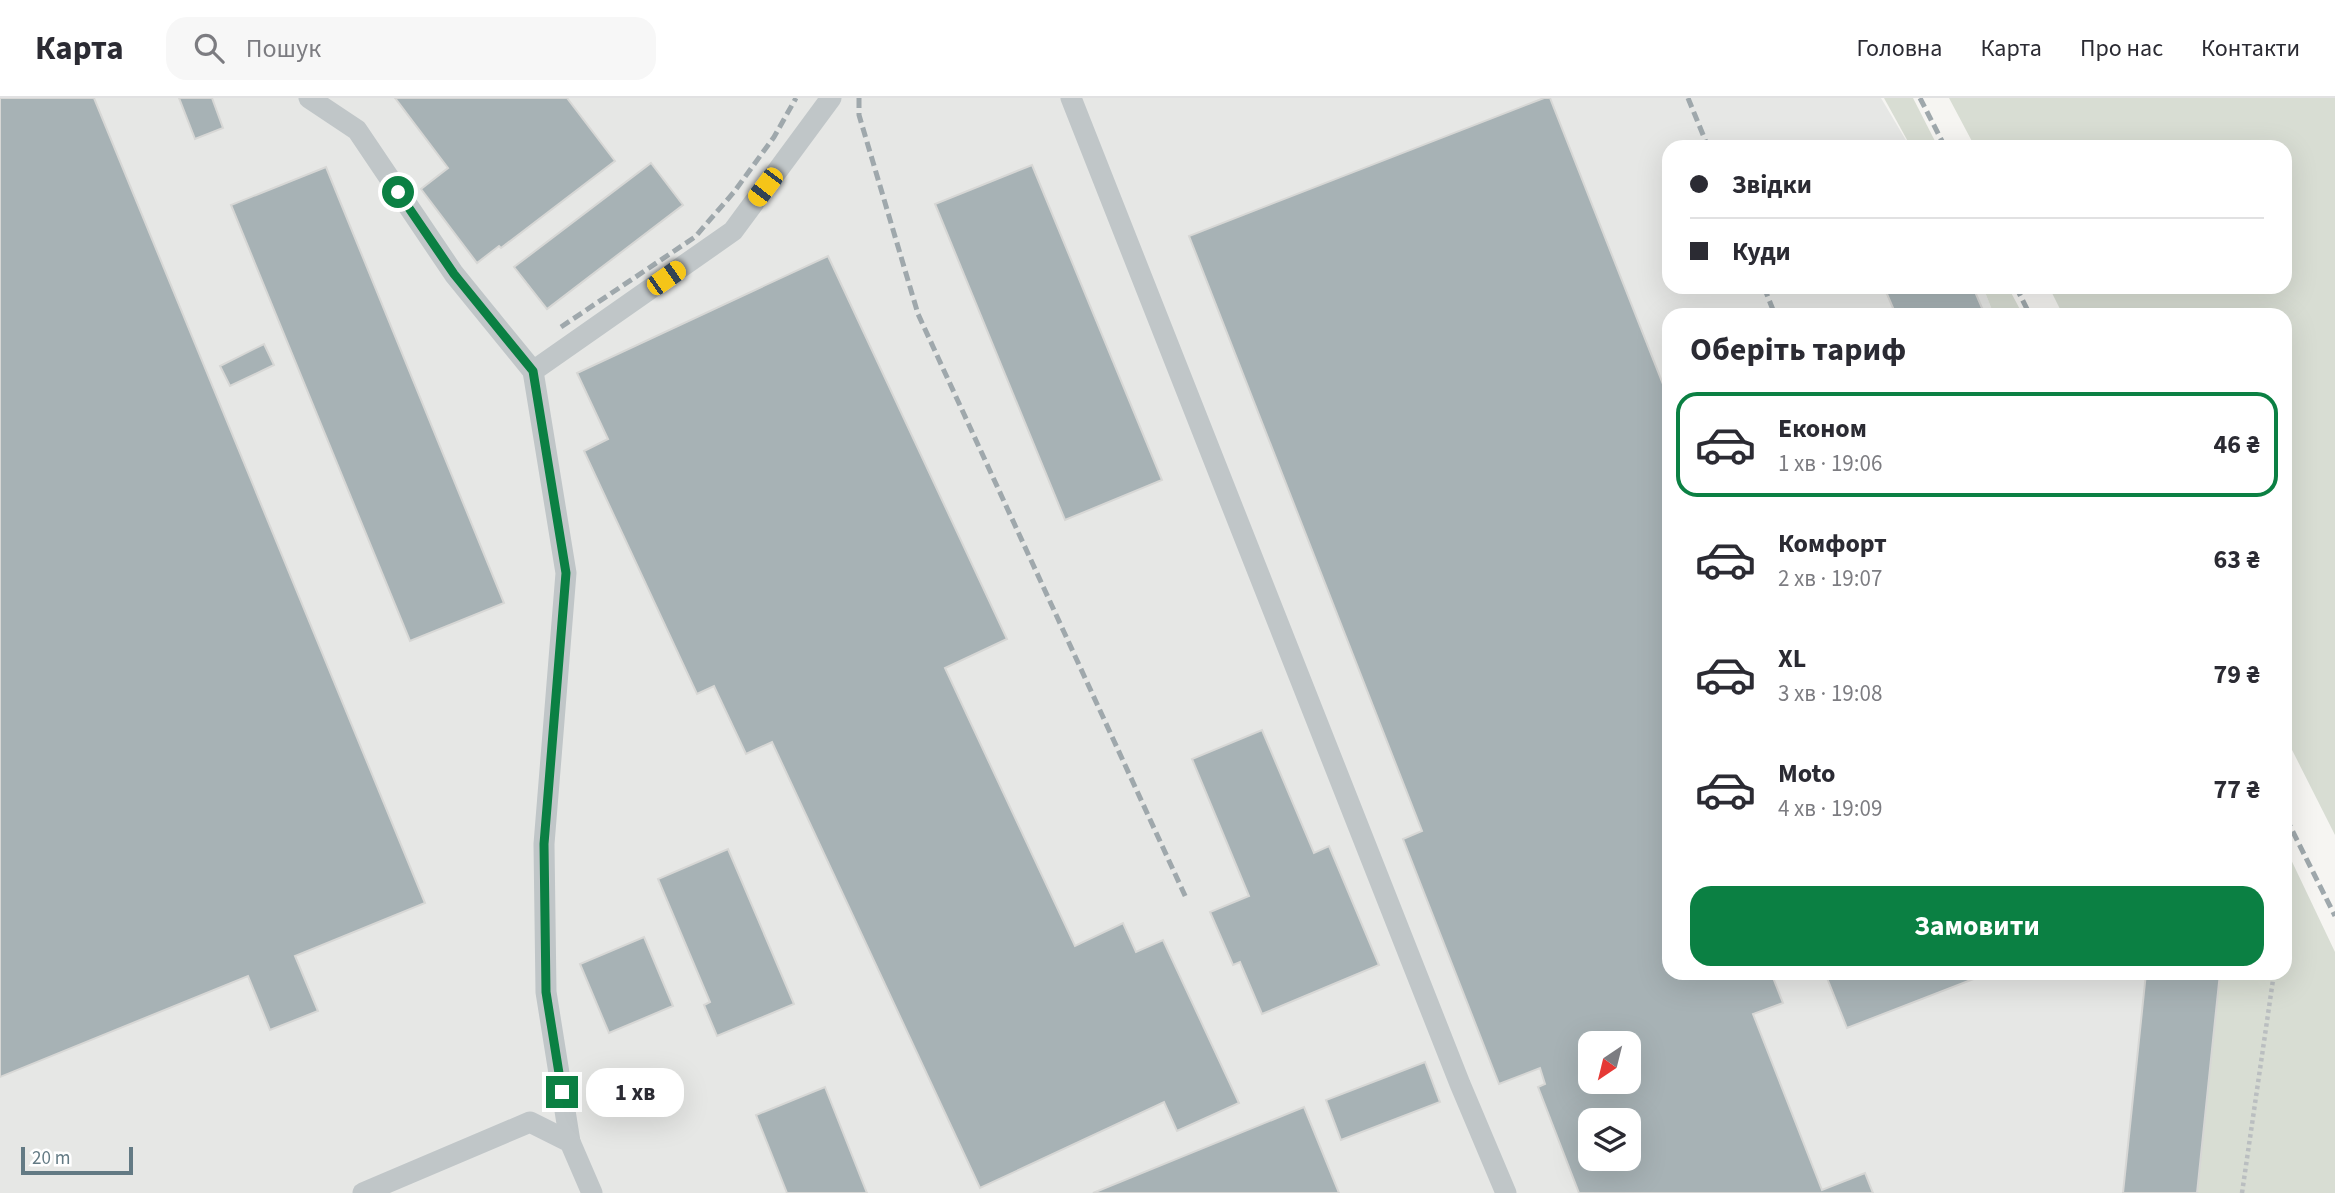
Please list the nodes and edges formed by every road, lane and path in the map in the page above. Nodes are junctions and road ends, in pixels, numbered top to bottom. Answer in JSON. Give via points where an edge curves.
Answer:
{"nodes":[{"id":1,"x":309,"y":98,"type":"edge"},
{"id":2,"x":831,"y":98,"type":"edge"},
{"id":3,"x":1071,"y":98,"type":"edge"},
{"id":4,"x":533,"y":371,"type":"junction"},
{"id":5,"x":2273,"y":980,"type":"edge"},
{"id":6,"x":570,"y":1142,"type":"junction"},
{"id":7,"x":363,"y":1193,"type":"edge"},
{"id":8,"x":592,"y":1193,"type":"edge"},
{"id":9,"x":1506,"y":1193,"type":"edge"},
{"id":10,"x":2242,"y":1193,"type":"edge"}],
"edges":[{"from":1,"to":4,"type":"lane","via":[[357,130],[454,274]]},
{"from":2,"to":4,"type":"lane","via":[[733,231]]},
{"from":3,"to":9,"type":"lane"},
{"from":4,"to":6,"type":"lane","via":[[566,573],[544,844],[546,992]]},
{"from":5,"to":10,"type":"path"},
{"from":6,"to":7,"type":"lane","via":[[530,1122]]},
{"from":6,"to":8,"type":"lane"}]}
